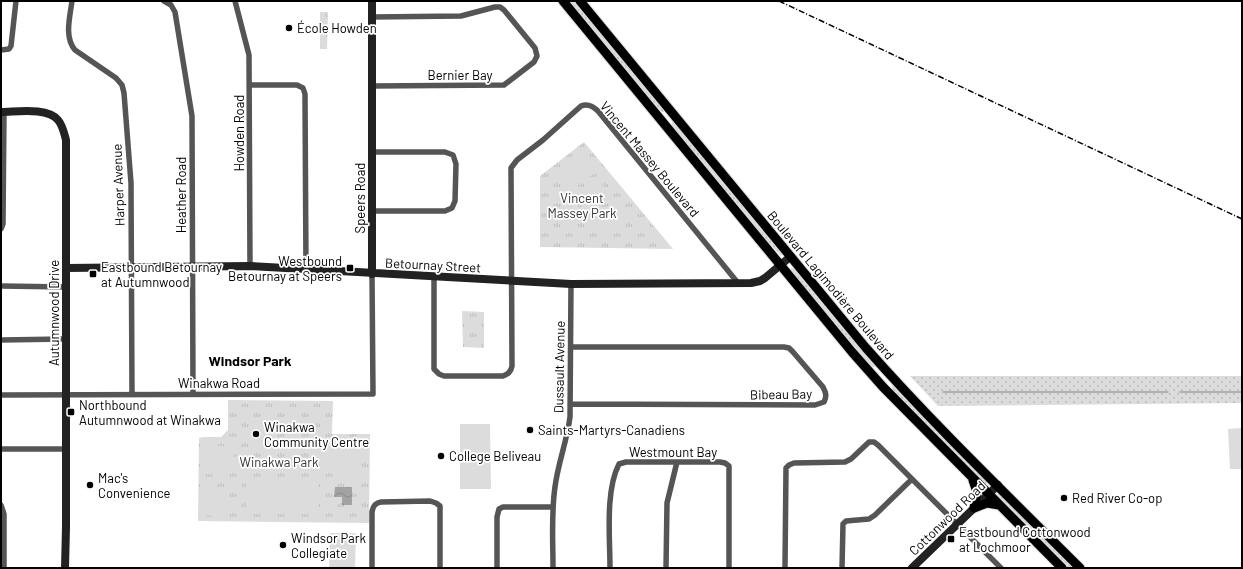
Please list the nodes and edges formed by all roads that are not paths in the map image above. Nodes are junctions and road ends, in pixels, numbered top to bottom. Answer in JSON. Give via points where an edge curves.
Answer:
{"nodes":[{"id":1,"x":16,"y":1,"type":"edge"},
{"id":2,"x":72,"y":1,"type":"edge"},
{"id":3,"x":164,"y":1,"type":"edge"},
{"id":4,"x":235,"y":1,"type":"edge"},
{"id":5,"x":372,"y":1,"type":"edge"},
{"id":6,"x":563,"y":1,"type":"edge"},
{"id":7,"x":580,"y":1,"type":"edge"},
{"id":8,"x":372,"y":16,"type":"junction"},
{"id":9,"x":1,"y":50,"type":"edge"},
{"id":10,"x":250,"y":85,"type":"junction"},
{"id":11,"x":372,"y":86,"type":"junction"},
{"id":12,"x":2,"y":112,"type":"edge"},
{"id":13,"x":673,"y":114,"type":"junction"},
{"id":14,"x":663,"y":123,"type":"junction"},
{"id":15,"x":372,"y":152,"type":"junction"},
{"id":16,"x":372,"y":211,"type":"junction"},
{"id":17,"x":1,"y":229,"type":"edge"},
{"id":18,"x":790,"y":257,"type":"junction"},
{"id":19,"x":250,"y":266,"type":"junction"},
{"id":20,"x":780,"y":266,"type":"junction"},
{"id":21,"x":132,"y":267,"type":"junction"},
{"id":22,"x":192,"y":267,"type":"junction"},
{"id":23,"x":66,"y":268,"type":"junction"},
{"id":24,"x":306,"y":270,"type":"junction"},
{"id":25,"x":372,"y":274,"type":"junction"},
{"id":26,"x":434,"y":277,"type":"junction"},
{"id":27,"x":512,"y":281,"type":"junction"},
{"id":28,"x":738,"y":283,"type":"junction"},
{"id":29,"x":571,"y":284,"type":"junction"},
{"id":30,"x":1,"y":286,"type":"edge"},
{"id":31,"x":66,"y":287,"type":"junction"},
{"id":32,"x":65,"y":339,"type":"junction"},
{"id":33,"x":1,"y":340,"type":"edge"},
{"id":34,"x":571,"y":347,"type":"junction"},
{"id":35,"x":132,"y":394,"type":"junction"},
{"id":36,"x":193,"y":394,"type":"junction"},
{"id":37,"x":373,"y":394,"type":"joint"},
{"id":38,"x":1,"y":395,"type":"edge"},
{"id":39,"x":66,"y":395,"type":"junction"},
{"id":40,"x":570,"y":404,"type":"junction"},
{"id":41,"x":1,"y":449,"type":"edge"},
{"id":42,"x":66,"y":449,"type":"junction"},
{"id":43,"x":677,"y":462,"type":"junction"},
{"id":44,"x":972,"y":478,"type":"junction"},
{"id":45,"x":912,"y":479,"type":"junction"},
{"id":46,"x":998,"y":485,"type":"junction"},
{"id":47,"x":988,"y":494,"type":"junction"},
{"id":48,"x":1,"y":505,"type":"edge"},
{"id":49,"x":999,"y":505,"type":"junction"},
{"id":50,"x":553,"y":507,"type":"junction"},
{"id":51,"x":974,"y":508,"type":"junction"},
{"id":52,"x":957,"y":524,"type":"junction"},
{"id":53,"x":4,"y":568,"type":"edge"},
{"id":54,"x":65,"y":568,"type":"edge"},
{"id":55,"x":372,"y":568,"type":"edge"},
{"id":56,"x":440,"y":568,"type":"edge"},
{"id":57,"x":497,"y":568,"type":"edge"},
{"id":58,"x":553,"y":568,"type":"edge"},
{"id":59,"x":610,"y":568,"type":"edge"},
{"id":60,"x":666,"y":568,"type":"edge"},
{"id":61,"x":729,"y":568,"type":"edge"},
{"id":62,"x":785,"y":568,"type":"edge"},
{"id":63,"x":842,"y":568,"type":"edge"},
{"id":64,"x":912,"y":568,"type":"edge"},
{"id":65,"x":1001,"y":568,"type":"edge"},
{"id":66,"x":1062,"y":568,"type":"edge"},
{"id":67,"x":1080,"y":568,"type":"edge"}],
"edges":[{"from":1,"to":9,"type":"street","via":[[11,46],[9,49]]},
{"from":2,"to":21,"type":"street","name":"Harper Avenue","via":[[68,35],[70,44],[116,78],[124,92],[131,183]]},
{"from":3,"to":22,"type":"street","name":"Heather Road","via":[[176,12],[191,109]]},
{"from":4,"to":10,"type":"street","name":"Howden Road","via":[[249,55]]},
{"from":5,"to":8,"type":"street","name":"Speers Road"},
{"from":6,"to":14,"type":"main road","name":"Boulevard Lagimodière Boulevard"},
{"from":7,"to":13,"type":"main road","name":"Boulevard Lagimodière Boulevard"},
{"from":8,"to":11,"type":"street","name":"Speers Road"},
{"from":8,"to":11,"type":"street","name":"Bernier Bay","via":[[461,16],[500,7],[535,48],[537,56],[534,62],[504,85]]},
{"from":10,"to":19,"type":"street","name":"Howden Road"},
{"from":10,"to":24,"type":"street","via":[[297,85],[303,88],[305,94]]},
{"from":11,"to":15,"type":"street","name":"Speers Road"},
{"from":12,"to":17,"type":"street"},
{"from":12,"to":23,"type":"street","name":"Autumnwood Drive","via":[[49,113],[58,119],[63,127],[66,140]]},
{"from":13,"to":14,"type":"main road"},
{"from":13,"to":18,"type":"main road","name":"Boulevard Lagimodière Boulevard"},
{"from":14,"to":20,"type":"main road","name":"Boulevard Lagimodière Boulevard"},
{"from":15,"to":16,"type":"street","name":"Speers Road"},
{"from":15,"to":16,"type":"street","via":[[445,152],[453,155],[456,164],[455,201],[452,208],[445,211]]},
{"from":16,"to":25,"type":"street","name":"Speers Road"},
{"from":18,"to":20,"type":"street","name":"Betournay Street"},
{"from":18,"to":46,"type":"main road","name":"Boulevard Lagimodière Boulevard","via":[[892,378]]},
{"from":19,"to":22,"type":"street","name":"Betournay Street"},
{"from":19,"to":24,"type":"street","name":"Betournay Street"},
{"from":20,"to":28,"type":"street","name":"Betournay Street","via":[[760,281]]},
{"from":20,"to":44,"type":"main road","name":"Boulevard Lagimodière Boulevard","via":[[879,383]]},
{"from":21,"to":22,"type":"street","name":"Betournay Street"},
{"from":21,"to":23,"type":"street","name":"Betournay Street"},
{"from":21,"to":35,"type":"street","name":"Harper Avenue"},
{"from":22,"to":36,"type":"street","name":"Heather Road"},
{"from":23,"to":31,"type":"street","name":"Autumnwood Drive"},
{"from":24,"to":25,"type":"street","name":"Betournay Street"},
{"from":25,"to":26,"type":"street","name":"Betournay Street"},
{"from":25,"to":37,"type":"street","name":"Speers Road"},
{"from":26,"to":27,"type":"street","name":"Betournay Street"},
{"from":26,"to":27,"type":"street","via":[[434,369],[444,376],[503,376],[511,371]]},
{"from":27,"to":28,"type":"street","name":"Vincent Massey Boulevard","via":[[512,168],[517,160],[585,104],[594,107]]},
{"from":27,"to":29,"type":"street","name":"Betournay Street"},
{"from":28,"to":29,"type":"street","name":"Betournay Street"},
{"from":29,"to":34,"type":"street","name":"Dussault Avenue"},
{"from":30,"to":31,"type":"street"},
{"from":31,"to":32,"type":"street","name":"Autumnwood Drive"},
{"from":32,"to":33,"type":"street"},
{"from":32,"to":39,"type":"street","name":"Autumnwood Drive"},
{"from":34,"to":40,"type":"street","name":"Dussault Avenue"},
{"from":34,"to":40,"type":"street","name":"Bibeau Bay","via":[[789,348],[823,387],[826,398],[824,402],[815,405]]},
{"from":35,"to":36,"type":"street","name":"Winakwa Road"},
{"from":35,"to":39,"type":"street","name":"Winakwa Road"},
{"from":36,"to":37,"type":"street","name":"Winakwa Road"},
{"from":38,"to":39,"type":"street","name":"Winakwa Road"},
{"from":39,"to":42,"type":"street","name":"Autumnwood Drive"},
{"from":40,"to":50,"type":"street","name":"Dussault Avenue","via":[[568,431],[556,480]]},
{"from":41,"to":42,"type":"street"},
{"from":42,"to":54,"type":"street","name":"Autumnwood Drive"},
{"from":43,"to":59,"type":"street","name":"Westmount Bay","via":[[619,464],[611,490]]},
{"from":43,"to":60,"type":"street","via":[[667,503]]},
{"from":43,"to":61,"type":"street","name":"Westmount Bay","via":[[720,462],[729,466]]},
{"from":44,"to":47,"type":"main road","name":"Boulevard Lagimodière Boulevard"},
{"from":44,"to":51,"type":"main road","via":[[977,492]]},
{"from":45,"to":52,"type":"street"},
{"from":45,"to":62,"type":"street","via":[[874,442],[869,442],[845,462],[789,465],[785,472]]},
{"from":45,"to":63,"type":"street","via":[[875,515],[864,520],[846,521],[843,524]]},
{"from":46,"to":47,"type":"street","name":"Cottonwood Road"},
{"from":46,"to":67,"type":"main road","name":"Boulevard Lagimodière Boulevard"},
{"from":47,"to":49,"type":"main road","name":"Boulevard Lagimodière Boulevard"},
{"from":47,"to":51,"type":"street","name":"Cottonwood Road"},
{"from":48,"to":53,"type":"street","via":[[4,514]]},
{"from":49,"to":51,"type":"main road","via":[[988,504]]},
{"from":49,"to":66,"type":"main road","name":"Boulevard Lagimodière Boulevard"},
{"from":50,"to":57,"type":"street","via":[[499,509],[496,517]]},
{"from":50,"to":58,"type":"street","name":"Dussault Avenue"},
{"from":51,"to":52,"type":"street","name":"Cottonwood Road"},
{"from":52,"to":64,"type":"street","name":"Cottonwood Road"},
{"from":52,"to":65,"type":"street"},
{"from":55,"to":56,"type":"street","via":[[372,512],[375,504],[381,502],[430,502],[440,506]]}]}
